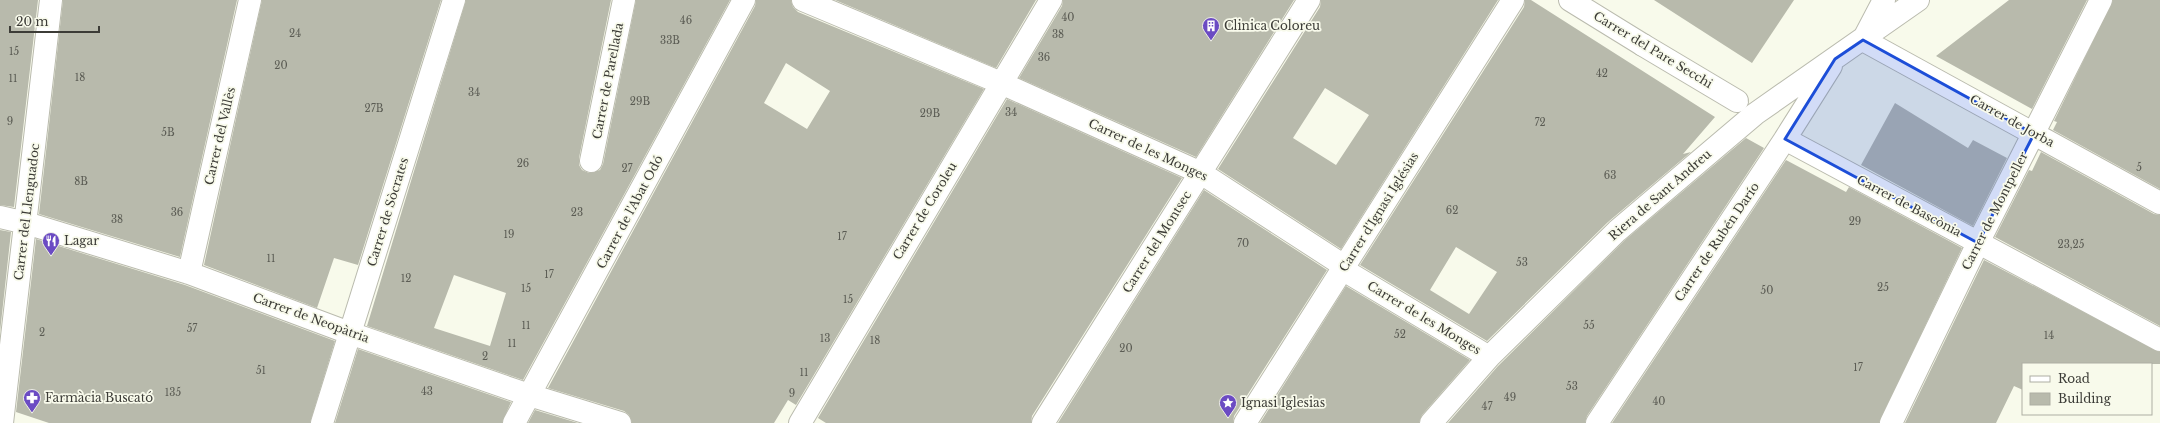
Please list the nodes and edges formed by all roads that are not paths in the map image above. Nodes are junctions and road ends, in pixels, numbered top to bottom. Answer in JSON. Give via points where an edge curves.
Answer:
{"nodes":[{"id":1,"x":51,"y":0,"type":"edge"},
{"id":2,"x":250,"y":0,"type":"edge"},
{"id":3,"x":454,"y":0,"type":"edge"},
{"id":4,"x":624,"y":0,"type":"edge"},
{"id":5,"x":744,"y":0,"type":"edge"},
{"id":6,"x":803,"y":0,"type":"edge"},
{"id":7,"x":1051,"y":0,"type":"edge"},
{"id":8,"x":1309,"y":0,"type":"edge"},
{"id":9,"x":1513,"y":0,"type":"edge"},
{"id":10,"x":1570,"y":0,"type":"edge"},
{"id":11,"x":1884,"y":0,"type":"edge"},
{"id":12,"x":1918,"y":0,"type":"edge"},
{"id":13,"x":2101,"y":0,"type":"edge"},
{"id":14,"x":1864,"y":40,"type":"junction"},
{"id":15,"x":1835,"y":59,"type":"junction"},
{"id":16,"x":1001,"y":83,"type":"junction"},
{"id":17,"x":1737,"y":101,"type":"dead end"},
{"id":18,"x":2034,"y":134,"type":"junction"},
{"id":19,"x":1785,"y":139,"type":"junction"},
{"id":20,"x":591,"y":161,"type":"dead end"},
{"id":21,"x":1201,"y":173,"type":"junction"},
{"id":22,"x":2160,"y":203,"type":"edge"},
{"id":23,"x":0,"y":216,"type":"edge"},
{"id":24,"x":26,"y":223,"type":"junction"},
{"id":25,"x":1978,"y":243,"type":"junction"},
{"id":26,"x":1344,"y":269,"type":"junction"},
{"id":27,"x":189,"y":273,"type":"junction"},
{"id":28,"x":351,"y":333,"type":"junction"},
{"id":29,"x":2160,"y":340,"type":"edge"},
{"id":30,"x":1489,"y":357,"type":"junction"},
{"id":31,"x":530,"y":395,"type":"junction"},
{"id":32,"x":2,"y":423,"type":"edge"},
{"id":33,"x":322,"y":423,"type":"edge"},
{"id":34,"x":514,"y":423,"type":"edge"},
{"id":35,"x":620,"y":423,"type":"edge"},
{"id":36,"x":800,"y":423,"type":"edge"},
{"id":37,"x":1044,"y":423,"type":"edge"},
{"id":38,"x":1245,"y":423,"type":"edge"},
{"id":39,"x":1431,"y":423,"type":"edge"},
{"id":40,"x":1597,"y":423,"type":"edge"},
{"id":41,"x":1892,"y":423,"type":"edge"}],
"edges":[{"from":1,"to":24,"type":"street","name":"Carrer del Llenguadoc"},
{"from":2,"to":27,"type":"street","name":"Carrer del Vallès"},
{"from":3,"to":28,"type":"street","name":"Carrer de Sòcrates"},
{"from":4,"to":20,"type":"street","name":"Carrer de Parellada"},
{"from":5,"to":31,"type":"street","name":"Carrer de l'Abat Odó"},
{"from":6,"to":16,"type":"street","name":"Carrer de les Monges"},
{"from":7,"to":16,"type":"street","name":"Carrer de Coroleu"},
{"from":8,"to":21,"type":"street","name":"Carrer del Montsec"},
{"from":9,"to":26,"type":"street","name":"Carrer d'Ignasi Iglésias"},
{"from":10,"to":17,"type":"street","name":"Carrer del Pare Secchi"},
{"from":11,"to":14,"type":"street"},
{"from":12,"to":14,"type":"street","name":"Riera de Sant Andreu"},
{"from":13,"to":18,"type":"street","name":"Carrer de Montpeller"},
{"from":14,"to":15,"type":"street","name":"Riera de Sant Andreu"},
{"from":14,"to":18,"type":"street","name":"Carrer de Jorba"},
{"from":15,"to":19,"type":"street","name":"Carrer de Rubén Darío"},
{"from":15,"to":30,"type":"street","name":"Riera de Sant Andreu","via":[[1755,114],[1623,226]]},
{"from":16,"to":21,"type":"street","name":"Carrer de les Monges"},
{"from":16,"to":36,"type":"street","name":"Carrer de Coroleu"},
{"from":18,"to":22,"type":"street","name":"Carrer de Jorba"},
{"from":18,"to":25,"type":"street","name":"Carrer de Montpeller"},
{"from":19,"to":25,"type":"street","name":"Carrer de Bascònia"},
{"from":19,"to":40,"type":"street","name":"Carrer de Rubén Darío"},
{"from":21,"to":26,"type":"street","name":"Carrer de les Monges","via":[[1335,260]]},
{"from":21,"to":37,"type":"street","name":"Carrer del Montsec"},
{"from":23,"to":24,"type":"street","name":"Carrer de Neopàtria"},
{"from":24,"to":27,"type":"street","name":"Carrer de Neopàtria"},
{"from":24,"to":32,"type":"street","name":"Carrer del Llenguadoc"},
{"from":25,"to":29,"type":"street","name":"Carrer de Bascònia"},
{"from":25,"to":41,"type":"street","name":"Carrer de Montpeller"},
{"from":26,"to":30,"type":"street","name":"Carrer de les Monges"},
{"from":26,"to":38,"type":"street","name":"Carrer d'Ignasi Iglésias"},
{"from":27,"to":28,"type":"street","name":"Carrer de Neopàtria"},
{"from":28,"to":31,"type":"street","name":"Carrer de Neopàtria"},
{"from":28,"to":33,"type":"street","name":"Carrer de Sòcrates"},
{"from":30,"to":39,"type":"street","name":"Riera de Sant Andreu"},
{"from":31,"to":34,"type":"street","name":"Carrer de l'Abat Odó"},
{"from":31,"to":35,"type":"street","name":"Carrer de Neopàtria"}]}
